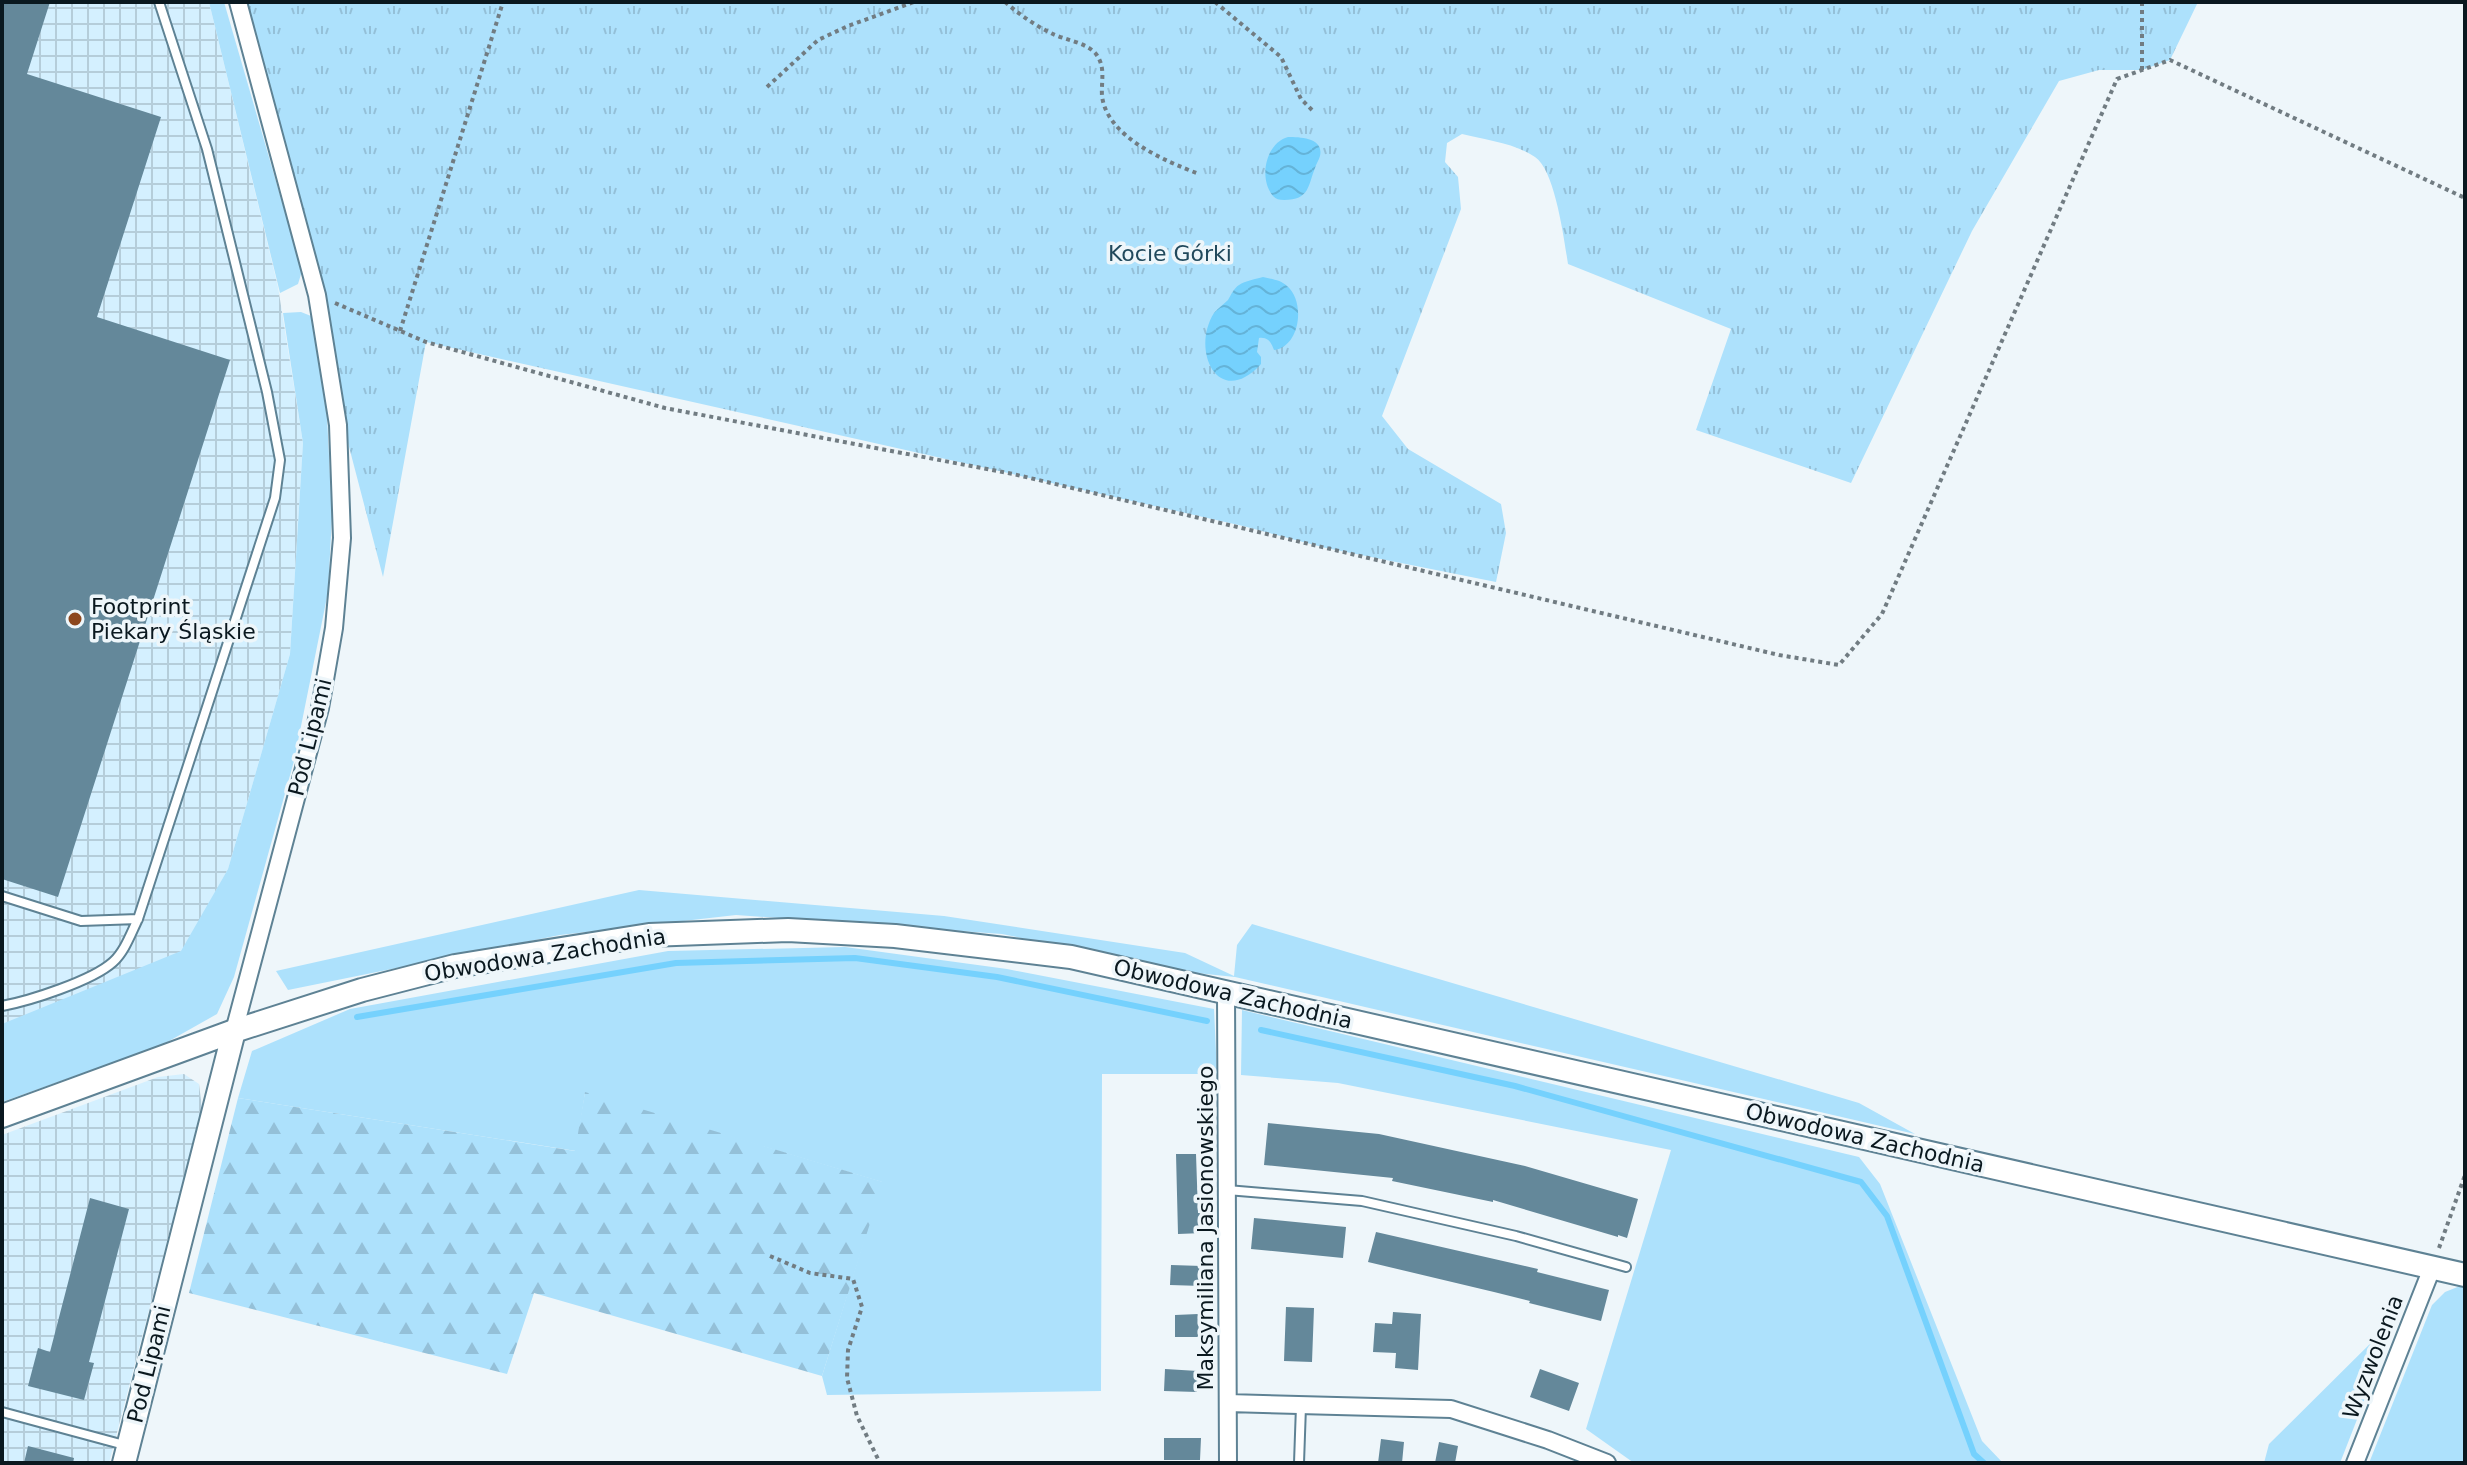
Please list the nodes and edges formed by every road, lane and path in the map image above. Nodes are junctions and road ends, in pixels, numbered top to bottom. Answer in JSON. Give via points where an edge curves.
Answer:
{"nodes":[{"id":1,"x":159,"y":2,"type":"edge"},
{"id":2,"x":238,"y":2,"type":"edge"},
{"id":3,"x":503,"y":2,"type":"edge"},
{"id":4,"x":914,"y":2,"type":"edge"},
{"id":5,"x":1005,"y":2,"type":"edge"},
{"id":6,"x":1215,"y":2,"type":"edge"},
{"id":7,"x":2142,"y":2,"type":"edge"},
{"id":8,"x":2142,"y":70,"type":"junction"},
{"id":9,"x":767,"y":87,"type":"dead end"},
{"id":10,"x":1312,"y":110,"type":"dead end"},
{"id":11,"x":1199,"y":174,"type":"dead end"},
{"id":12,"x":2465,"y":198,"type":"edge"},
{"id":13,"x":317,"y":295,"type":"junction"},
{"id":14,"x":400,"y":331,"type":"junction"},
{"id":15,"x":2,"y":896,"type":"edge"},
{"id":16,"x":138,"y":919,"type":"junction"},
{"id":17,"x":1226,"y":992,"type":"junction"},
{"id":18,"x":2,"y":1006,"type":"edge"},
{"id":19,"x":234,"y":1031,"type":"junction"},
{"id":20,"x":2,"y":1116,"type":"edge"},
{"id":21,"x":2465,"y":1175,"type":"edge"},
{"id":22,"x":1227,"y":1190,"type":"junction"},
{"id":23,"x":770,"y":1256,"type":"dead end"},
{"id":24,"x":1626,"y":1267,"type":"dead end"},
{"id":25,"x":2432,"y":1268,"type":"junction"},
{"id":26,"x":2465,"y":1275,"type":"edge"},
{"id":27,"x":1228,"y":1403,"type":"junction"},
{"id":28,"x":1301,"y":1405,"type":"junction"},
{"id":29,"x":2,"y":1412,"type":"edge"},
{"id":30,"x":126,"y":1455,"type":"edge"},
{"id":31,"x":880,"y":1463,"type":"edge"},
{"id":32,"x":1228,"y":1463,"type":"edge"},
{"id":33,"x":1299,"y":1463,"type":"edge"},
{"id":34,"x":1607,"y":1463,"type":"edge"},
{"id":35,"x":2355,"y":1463,"type":"edge"}],
"edges":[{"from":1,"to":16,"type":"lane","via":[[207,149],[280,460],[275,498]]},
{"from":2,"to":13,"type":"street","name":"Pod Lipami"},
{"from":3,"to":14,"type":"path"},
{"from":4,"to":9,"type":"path","via":[[818,40]]},
{"from":5,"to":11,"type":"path","via":[[1051,34],[1095,53],[1110,121],[1155,154]]},
{"from":6,"to":10,"type":"path","via":[[1281,57]]},
{"from":7,"to":8,"type":"path"},
{"from":8,"to":12,"type":"path","via":[[2170,60]]},
{"from":8,"to":14,"type":"path","via":[[2117,79],[1882,614],[1839,665],[1013,474],[665,408]]},
{"from":13,"to":14,"type":"path"},
{"from":13,"to":19,"type":"street","name":"Pod Lipami","via":[[338,425],[342,538],[334,628],[320,708]]},
{"from":15,"to":16,"type":"lane","via":[[81,921]]},
{"from":16,"to":18,"type":"lane","via":[[112,963],[42,995]]},
{"from":17,"to":19,"type":"main road","name":"Obwodowa Zachodnia","via":[[1071,957],[895,936],[788,930],[649,935],[455,966]]},
{"from":17,"to":22,"type":"street","name":"Maksymiliana Jasionowskiego"},
{"from":17,"to":25,"type":"main road","name":"Obwodowa Zachodnia"},
{"from":19,"to":20,"type":"main road","name":"Obwodowa Zachodnia"},
{"from":19,"to":30,"type":"main road","name":"Pod Lipami"},
{"from":21,"to":25,"type":"path"},
{"from":22,"to":24,"type":"lane","via":[[1362,1201]]},
{"from":22,"to":27,"type":"street","name":"Maksymiliana Jasionowskiego"},
{"from":23,"to":31,"type":"path","via":[[810,1273],[853,1279],[862,1307],[848,1350],[847,1378],[857,1416]]},
{"from":25,"to":26,"type":"main road","name":"Obwodowa Zachodnia"},
{"from":25,"to":35,"type":"street","name":"Wyzwolenia"},
{"from":27,"to":28,"type":"street"},
{"from":27,"to":32,"type":"street","name":"Maksymiliana Jasionowskiego"},
{"from":28,"to":33,"type":"lane"},
{"from":28,"to":34,"type":"street","via":[[1451,1409]]},
{"from":29,"to":30,"type":"lane"}]}
